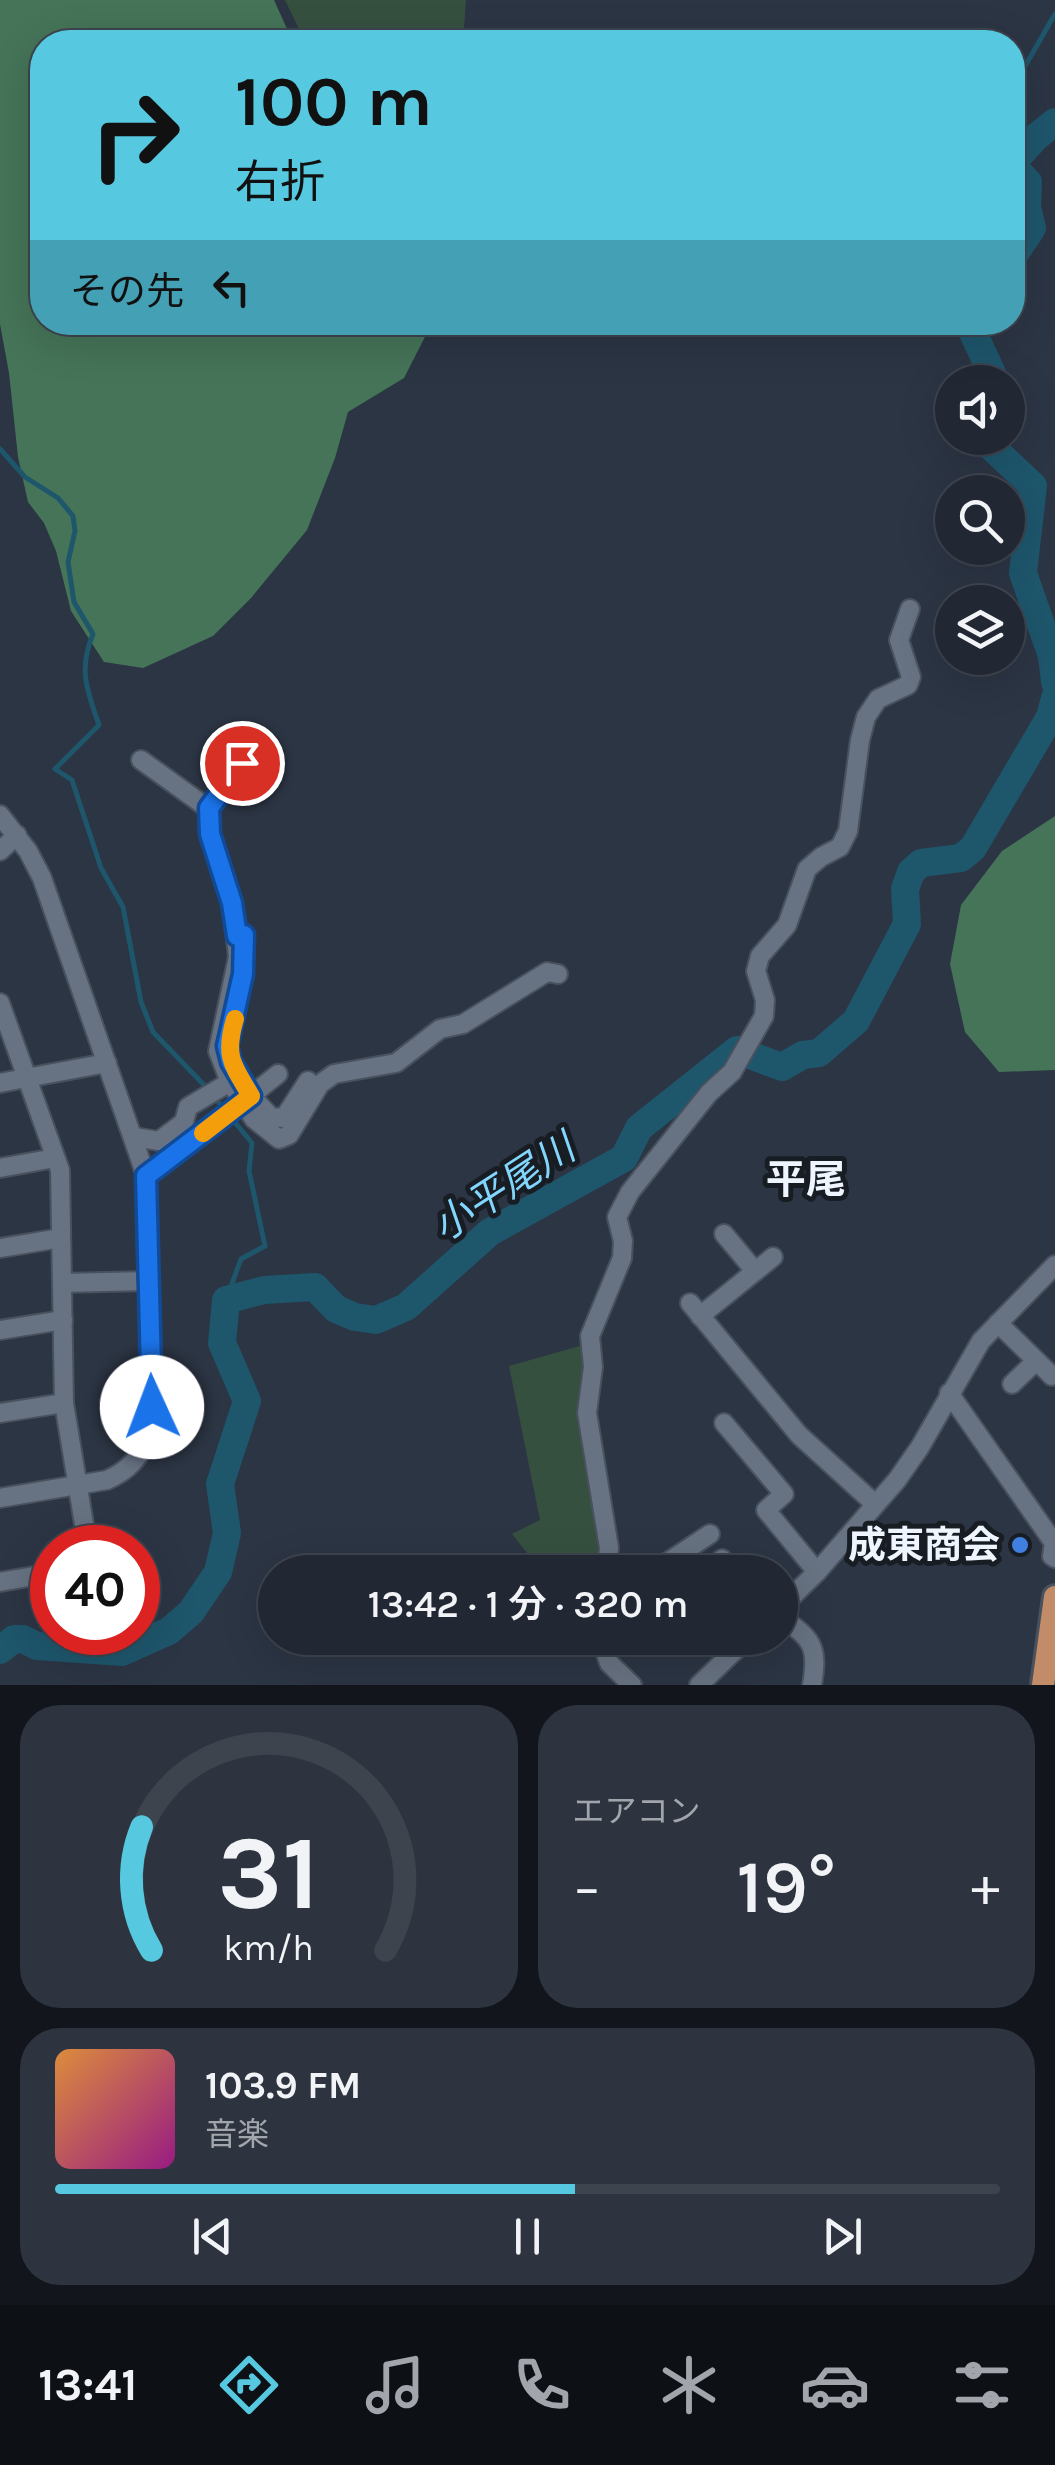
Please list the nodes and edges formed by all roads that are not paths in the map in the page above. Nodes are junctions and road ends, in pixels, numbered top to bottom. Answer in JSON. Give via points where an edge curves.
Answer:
{"nodes":[{"id":1,"x":910,"y":609,"type":"dead end"},
{"id":2,"x":141,"y":760,"type":"dead end"},
{"id":3,"x":242,"y":763,"type":"dead end"},
{"id":4,"x":209,"y":808,"type":"junction"},
{"id":5,"x":0,"y":814,"type":"edge"},
{"id":6,"x":17,"y":835,"type":"junction"},
{"id":7,"x":0,"y":851,"type":"edge"},
{"id":8,"x":237,"y":936,"type":"junction"},
{"id":9,"x":558,"y":974,"type":"dead end"},
{"id":10,"x":0,"y":1002,"type":"edge"},
{"id":11,"x":396,"y":1062,"type":"junction"},
{"id":12,"x":106,"y":1063,"type":"junction"},
{"id":13,"x":278,"y":1074,"type":"dead end"},
{"id":14,"x":27,"y":1078,"type":"junction"},
{"id":15,"x":0,"y":1083,"type":"edge"},
{"id":16,"x":228,"y":1083,"type":"junction"},
{"id":17,"x":250,"y":1097,"type":"junction"},
{"id":18,"x":134,"y":1137,"type":"junction"},
{"id":19,"x":55,"y":1158,"type":"junction"},
{"id":20,"x":0,"y":1168,"type":"edge"},
{"id":21,"x":146,"y":1176,"type":"junction"},
{"id":22,"x":724,"y":1234,"type":"dead end"},
{"id":23,"x":61,"y":1238,"type":"junction"},
{"id":24,"x":0,"y":1248,"type":"edge"},
{"id":25,"x":773,"y":1256,"type":"dead end"},
{"id":26,"x":1055,"y":1265,"type":"edge"},
{"id":27,"x":755,"y":1271,"type":"junction"},
{"id":28,"x":148,"y":1281,"type":"junction"},
{"id":29,"x":62,"y":1283,"type":"junction"},
{"id":30,"x":62,"y":1320,"type":"junction"},
{"id":31,"x":998,"y":1323,"type":"junction"},
{"id":32,"x":0,"y":1330,"type":"edge"},
{"id":33,"x":1036,"y":1361,"type":"junction"},
{"id":34,"x":1052,"y":1376,"type":"dead end"},
{"id":35,"x":1012,"y":1384,"type":"dead end"},
{"id":36,"x":949,"y":1393,"type":"junction"},
{"id":37,"x":64,"y":1403,"type":"junction"},
{"id":38,"x":0,"y":1413,"type":"edge"},
{"id":39,"x":724,"y":1423,"type":"dead end"},
{"id":40,"x":78,"y":1485,"type":"junction"},
{"id":41,"x":0,"y":1498,"type":"edge"},
{"id":42,"x":875,"y":1504,"type":"junction"},
{"id":43,"x":84,"y":1525,"type":"edge"},
{"id":44,"x":710,"y":1534,"type":"dead end"},
{"id":45,"x":608,"y":1555,"type":"edge"},
{"id":46,"x":678,"y":1555,"type":"edge"},
{"id":47,"x":1055,"y":1558,"type":"edge"},
{"id":48,"x":816,"y":1572,"type":"junction"},
{"id":49,"x":30,"y":1577,"type":"edge"},
{"id":50,"x":0,"y":1582,"type":"edge"},
{"id":51,"x":798,"y":1590,"type":"edge"},
{"id":52,"x":1055,"y":1597,"type":"edge"},
{"id":53,"x":798,"y":1632,"type":"edge"},
{"id":54,"x":607,"y":1655,"type":"edge"},
{"id":55,"x":730,"y":1655,"type":"edge"},
{"id":56,"x":700,"y":1684,"type":"edge"},
{"id":57,"x":632,"y":1685,"type":"edge"},
{"id":58,"x":812,"y":1685,"type":"edge"},
{"id":59,"x":1043,"y":1685,"type":"edge"}],
"edges":[{"from":1,"to":45,"type":"street","via":[[898,640],[911,678],[908,686],[878,698],[866,717],[848,831],[840,847],[807,869],[787,925],[760,956],[764,1016],[732,1072],[709,1092],[617,1216],[622,1258],[590,1336],[587,1414]]},
{"from":2,"to":4,"type":"street"},
{"from":3,"to":4,"type":"street"},
{"from":4,"to":8,"type":"street"},
{"from":5,"to":6,"type":"street"},
{"from":6,"to":7,"type":"street"},
{"from":6,"to":12,"type":"street","via":[[42,878]]},
{"from":8,"to":16,"type":"street","via":[[235,982],[218,1051]]},
{"from":8,"to":17,"type":"street","via":[[244,935],[243,974],[227,1046]]},
{"from":9,"to":11,"type":"street","via":[[547,972],[480,1015],[440,1029]]},
{"from":10,"to":14,"type":"street"},
{"from":11,"to":16,"type":"street","via":[[334,1074],[320,1084],[289,1135],[279,1139],[254,1119]]},
{"from":11,"to":17,"type":"street","via":[[382,1057],[328,1065],[312,1076],[284,1118],[270,1117]]},
{"from":12,"to":14,"type":"street"},
{"from":12,"to":18,"type":"street"},
{"from":13,"to":17,"type":"street"},
{"from":14,"to":15,"type":"street"},
{"from":14,"to":19,"type":"street"},
{"from":16,"to":18,"type":"street","via":[[188,1107],[184,1122],[160,1141]]},
{"from":17,"to":21,"type":"street","bridge":true},
{"from":18,"to":21,"type":"street"},
{"from":19,"to":20,"type":"street"},
{"from":19,"to":23,"type":"street"},
{"from":21,"to":28,"type":"street"},
{"from":22,"to":27,"type":"street"},
{"from":23,"to":24,"type":"street"},
{"from":23,"to":29,"type":"street"},
{"from":25,"to":27,"type":"street"},
{"from":26,"to":31,"type":"street"},
{"from":27,"to":42,"type":"street","via":[[695,1309],[799,1435]]},
{"from":28,"to":29,"type":"street"},
{"from":28,"to":40,"type":"street","via":[[152,1407],[146,1445],[122,1474]]},
{"from":29,"to":30,"type":"street"},
{"from":30,"to":32,"type":"street"},
{"from":30,"to":37,"type":"street"},
{"from":31,"to":33,"type":"street"},
{"from":31,"to":36,"type":"street"},
{"from":33,"to":34,"type":"street"},
{"from":33,"to":35,"type":"street"},
{"from":36,"to":42,"type":"street","via":[[920,1447]]},
{"from":36,"to":47,"type":"street","via":[[1054,1543]]},
{"from":37,"to":38,"type":"street"},
{"from":37,"to":40,"type":"street"},
{"from":39,"to":48,"type":"street","via":[[784,1494],[766,1510]]},
{"from":40,"to":41,"type":"street"},
{"from":40,"to":43,"type":"street"},
{"from":42,"to":48,"type":"street"},
{"from":44,"to":46,"type":"street"},
{"from":48,"to":51,"type":"street"},
{"from":49,"to":50,"type":"street"},
{"from":52,"to":59,"type":"main road"},
{"from":53,"to":58,"type":"street","via":[[812,1644]]},
{"from":54,"to":57,"type":"street"},
{"from":55,"to":56,"type":"street"}]}
